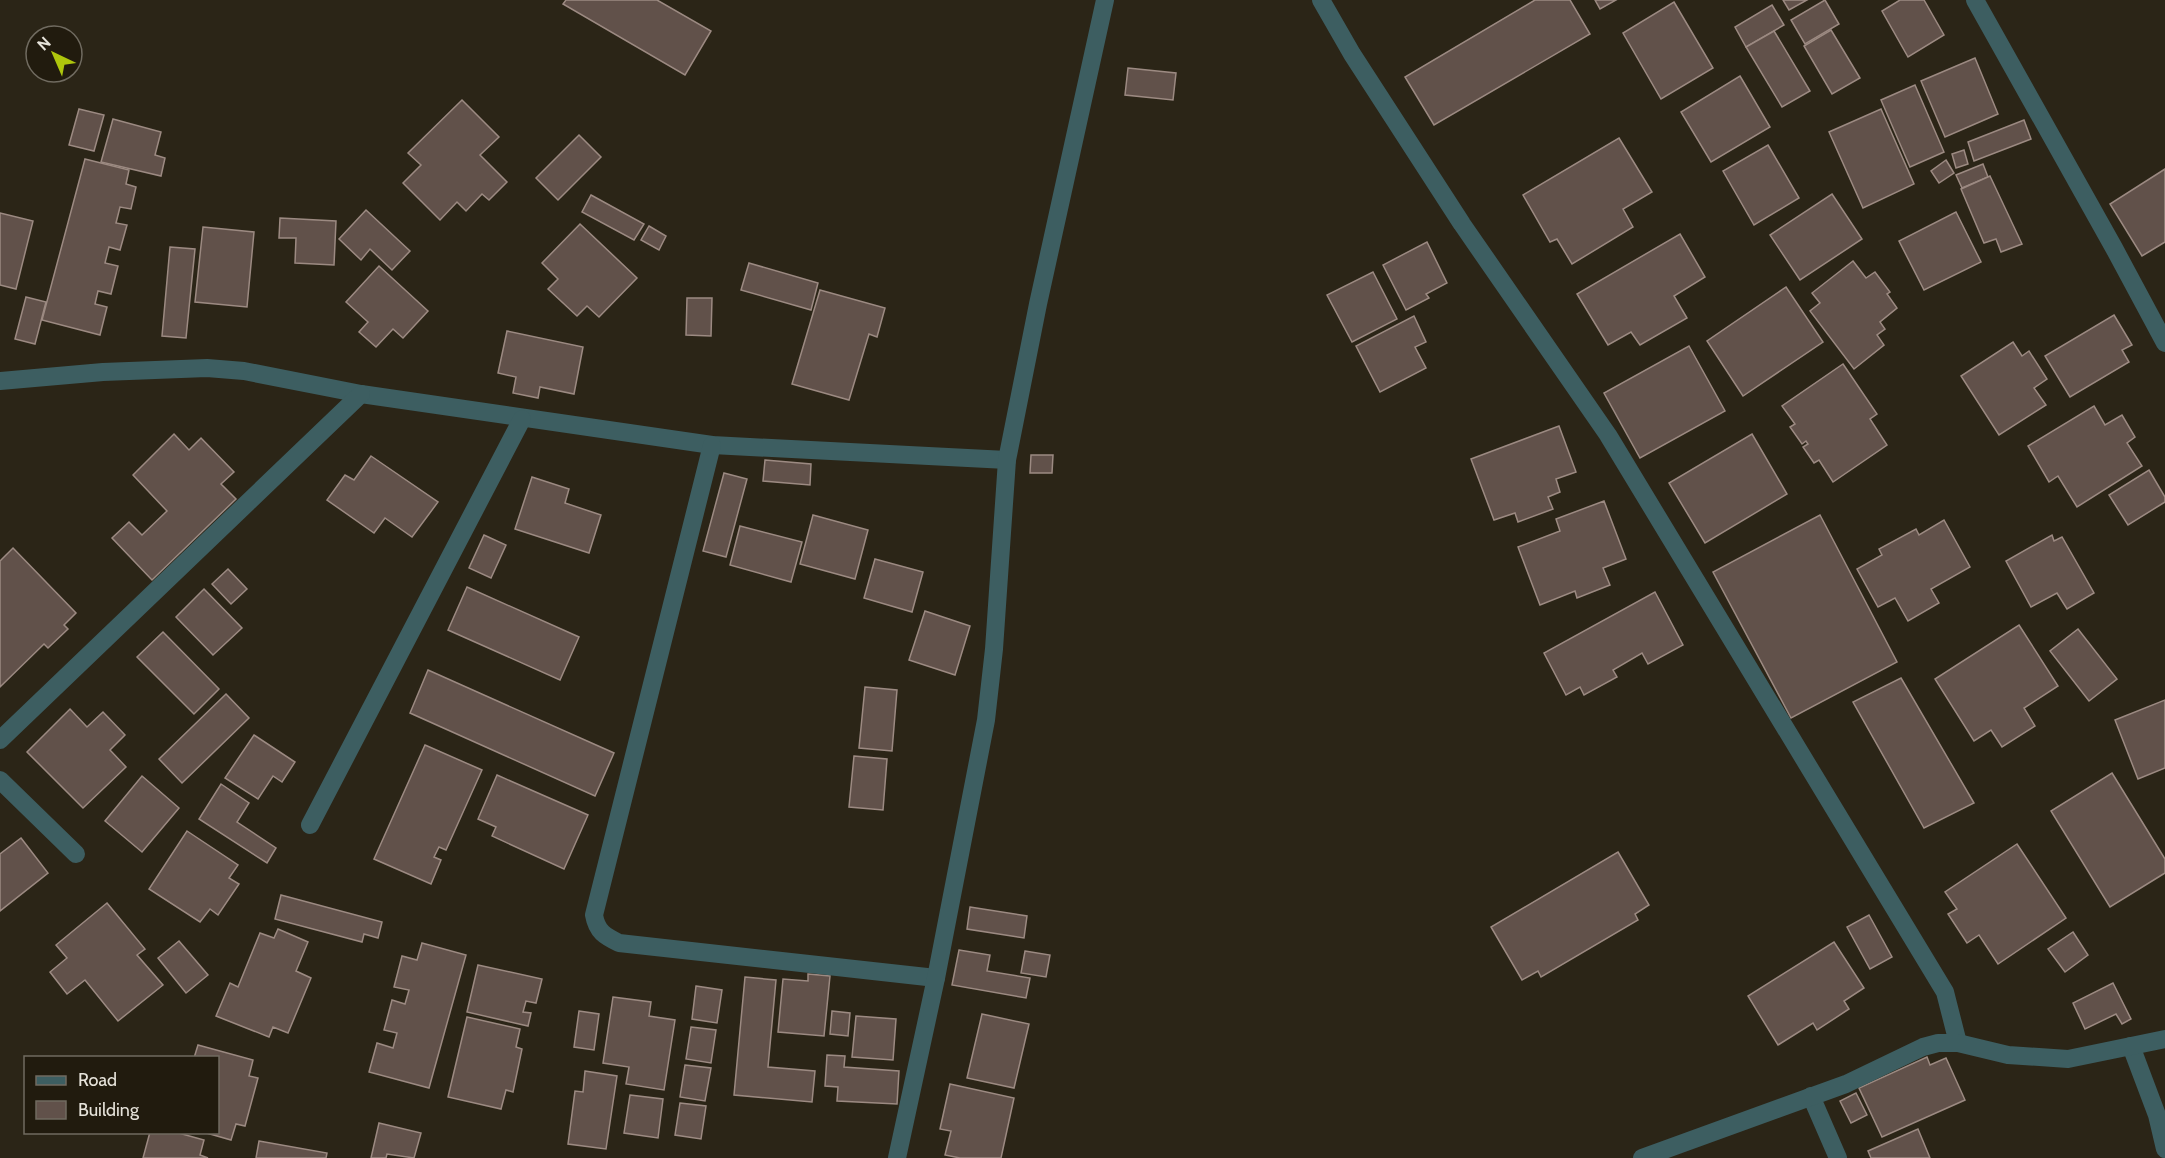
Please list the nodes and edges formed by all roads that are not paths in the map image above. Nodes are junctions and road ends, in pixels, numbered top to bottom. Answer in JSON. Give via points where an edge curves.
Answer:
{"nodes":[{"id":1,"x":1105,"y":0,"type":"edge"},
{"id":2,"x":1321,"y":0,"type":"edge"},
{"id":3,"x":1975,"y":0,"type":"edge"},
{"id":4,"x":2165,"y":342,"type":"edge"},
{"id":5,"x":0,"y":381,"type":"edge"},
{"id":6,"x":361,"y":394,"type":"junction"},
{"id":7,"x":522,"y":419,"type":"junction"},
{"id":8,"x":712,"y":445,"type":"junction"},
{"id":9,"x":1007,"y":460,"type":"junction"},
{"id":10,"x":0,"y":740,"type":"edge"},
{"id":11,"x":0,"y":780,"type":"edge"},
{"id":12,"x":310,"y":825,"type":"dead end"},
{"id":13,"x":76,"y":854,"type":"dead end"},
{"id":14,"x":936,"y":978,"type":"junction"},
{"id":15,"x":2165,"y":1039,"type":"edge"},
{"id":16,"x":1958,"y":1043,"type":"junction"},
{"id":17,"x":2131,"y":1046,"type":"junction"},
{"id":18,"x":1811,"y":1096,"type":"junction"},
{"id":19,"x":2165,"y":1149,"type":"edge"},
{"id":20,"x":897,"y":1158,"type":"edge"},
{"id":21,"x":1642,"y":1158,"type":"edge"},
{"id":22,"x":1838,"y":1158,"type":"edge"}],
"edges":[{"from":1,"to":9,"type":"street"},
{"from":2,"to":16,"type":"street","via":[[1462,224],[1608,435],[1945,992]]},
{"from":3,"to":4,"type":"street"},
{"from":5,"to":6,"type":"street","via":[[207,368],[244,371]]},
{"from":6,"to":7,"type":"street"},
{"from":6,"to":10,"type":"street"},
{"from":7,"to":8,"type":"street"},
{"from":7,"to":12,"type":"street"},
{"from":8,"to":9,"type":"street"},
{"from":8,"to":14,"type":"street","via":[[594,915],[596,926],[602,935],[619,943]]},
{"from":9,"to":14,"type":"street","via":[[986,720]]},
{"from":11,"to":13,"type":"street"},
{"from":14,"to":20,"type":"street"},
{"from":15,"to":17,"type":"street"},
{"from":16,"to":17,"type":"street","via":[[2008,1055],[2068,1059]]},
{"from":16,"to":18,"type":"street","via":[[1923,1047],[1846,1084]]},
{"from":17,"to":19,"type":"street","via":[[2157,1115]]},
{"from":18,"to":21,"type":"street"},
{"from":18,"to":22,"type":"street"}]}
